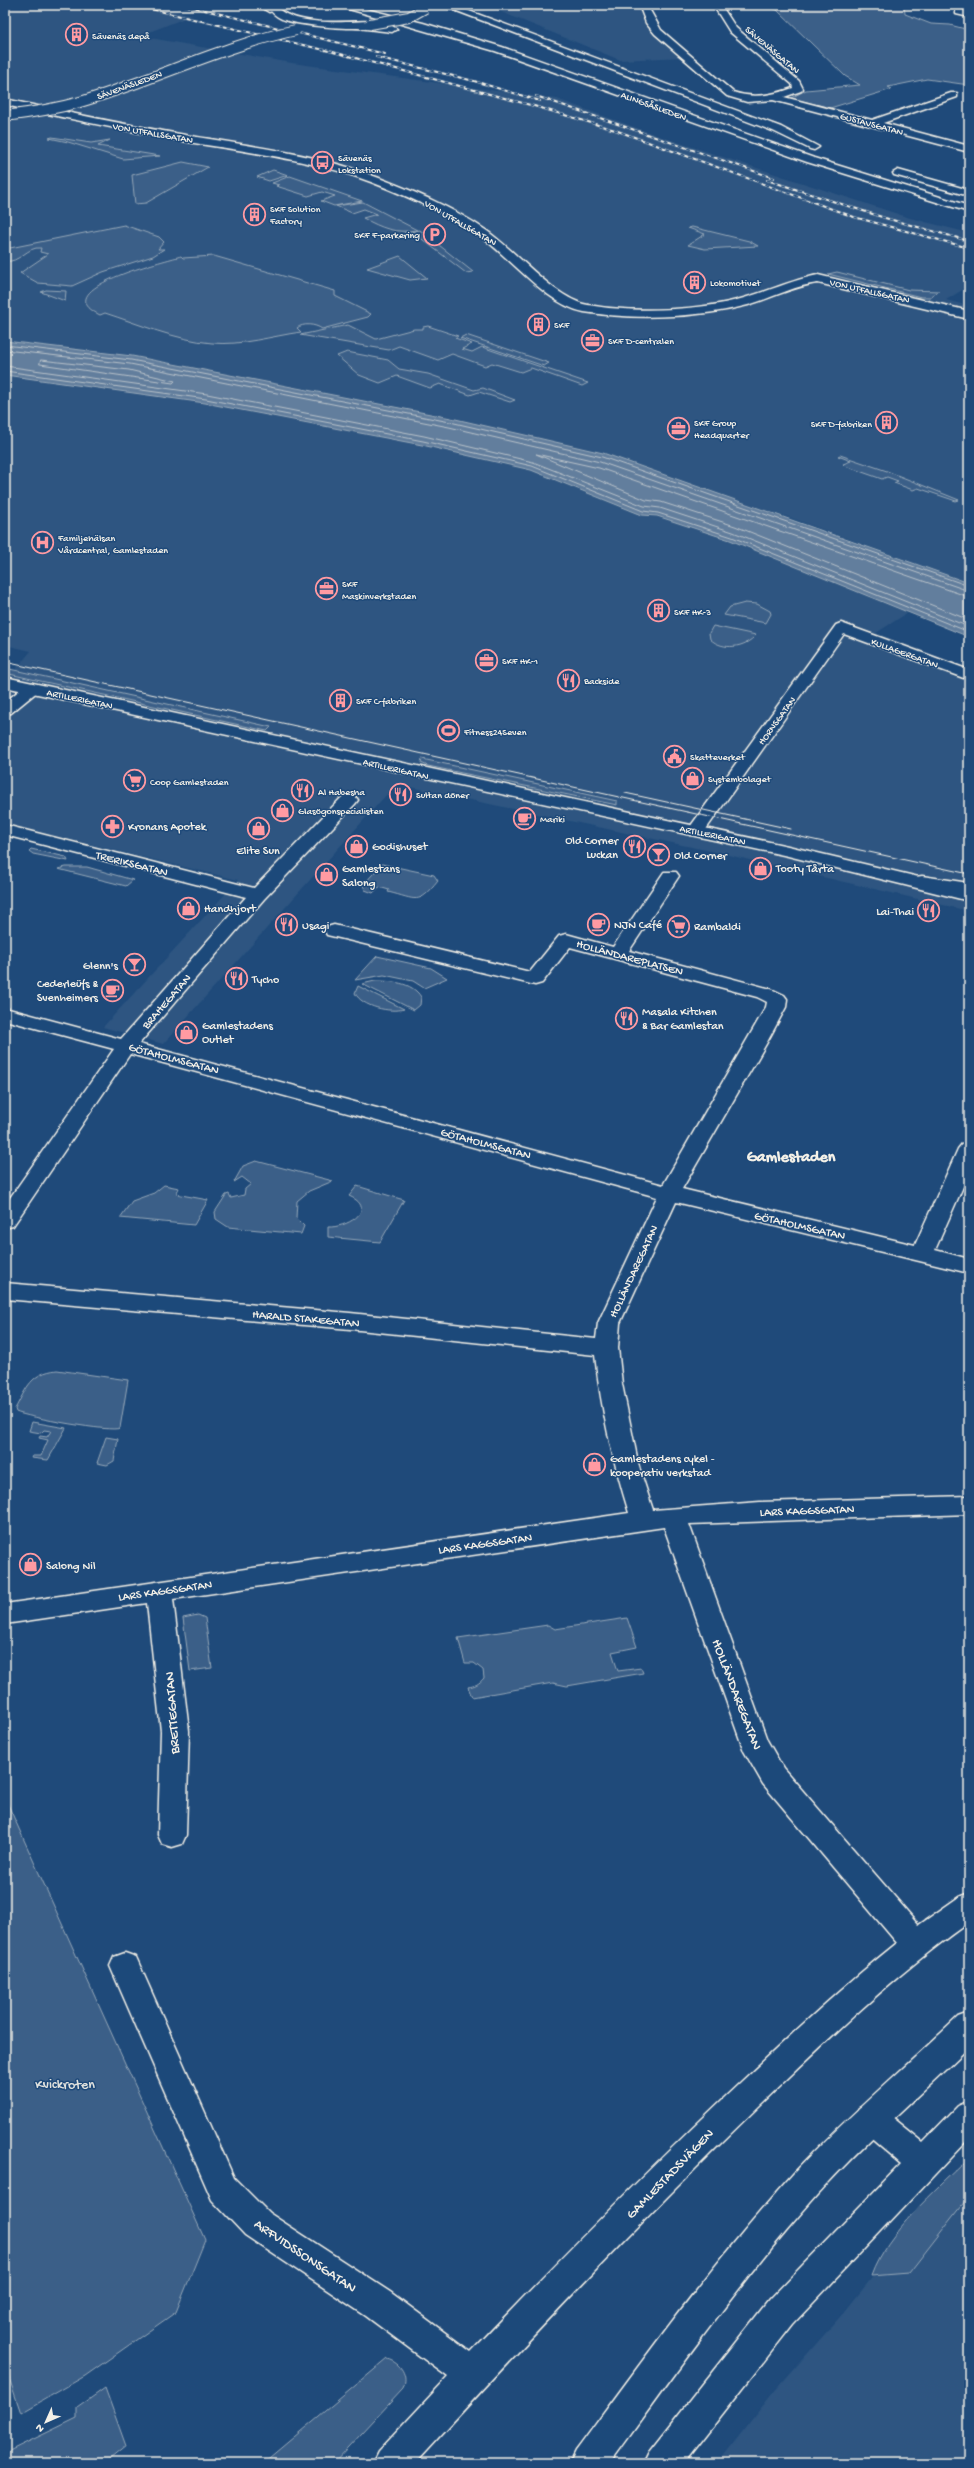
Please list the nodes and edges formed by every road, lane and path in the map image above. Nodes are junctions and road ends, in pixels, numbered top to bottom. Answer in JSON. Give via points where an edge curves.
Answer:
{"nodes":[{"id":1,"x":261,"y":5,"type":"edge"},
{"id":2,"x":339,"y":5,"type":"edge"},
{"id":3,"x":378,"y":5,"type":"edge"},
{"id":4,"x":445,"y":5,"type":"edge"},
{"id":5,"x":458,"y":5,"type":"edge"},
{"id":6,"x":643,"y":5,"type":"edge"},
{"id":7,"x":717,"y":5,"type":"edge"},
{"id":8,"x":426,"y":6,"type":"edge"},
{"id":9,"x":271,"y":10,"type":"edge"},
{"id":10,"x":959,"y":12,"type":"dead end"},
{"id":11,"x":969,"y":14,"type":"edge"},
{"id":12,"x":333,"y":25,"type":"junction"},
{"id":13,"x":352,"y":25,"type":"junction"},
{"id":14,"x":262,"y":29,"type":"dead end"},
{"id":15,"x":518,"y":31,"type":"junction"},
{"id":16,"x":249,"y":39,"type":"junction"},
{"id":17,"x":472,"y":52,"type":"dead end"},
{"id":18,"x":592,"y":92,"type":"dead end"},
{"id":19,"x":954,"y":95,"type":"dead end"},
{"id":20,"x":774,"y":97,"type":"junction"},
{"id":21,"x":5,"y":102,"type":"edge"},
{"id":22,"x":5,"y":116,"type":"edge"},
{"id":23,"x":873,"y":123,"type":"junction"},
{"id":24,"x":743,"y":138,"type":"junction"},
{"id":25,"x":969,"y":149,"type":"edge"},
{"id":26,"x":890,"y":171,"type":"dead end"},
{"id":27,"x":969,"y":193,"type":"edge"},
{"id":28,"x":969,"y":208,"type":"edge"},
{"id":29,"x":969,"y":315,"type":"edge"},
{"id":30,"x":841,"y":628,"type":"joint"},
{"id":31,"x":969,"y":675,"type":"edge"},
{"id":32,"x":5,"y":682,"type":"edge"},
{"id":33,"x":32,"y":688,"type":"junction"},
{"id":34,"x":5,"y":710,"type":"edge"},
{"id":35,"x":349,"y":800,"type":"dead end"},
{"id":36,"x":5,"y":830,"type":"edge"},
{"id":37,"x":696,"y":831,"type":"junction"},
{"id":38,"x":788,"y":851,"type":"junction"},
{"id":39,"x":670,"y":876,"type":"dead end"},
{"id":40,"x":905,"y":878,"type":"junction"},
{"id":41,"x":969,"y":881,"type":"edge"},
{"id":42,"x":969,"y":888,"type":"edge"},
{"id":43,"x":969,"y":894,"type":"edge"},
{"id":44,"x":258,"y":895,"type":"junction"},
{"id":45,"x":334,"y":931,"type":"dead end"},
{"id":46,"x":618,"y":953,"type":"junction"},
{"id":47,"x":5,"y":1014,"type":"edge"},
{"id":48,"x":756,"y":1044,"type":"joint"},
{"id":49,"x":126,"y":1046,"type":"junction"},
{"id":50,"x":969,"y":1149,"type":"edge"},
{"id":51,"x":670,"y":1194,"type":"junction"},
{"id":52,"x":5,"y":1221,"type":"edge"},
{"id":53,"x":922,"y":1254,"type":"junction"},
{"id":54,"x":969,"y":1266,"type":"edge"},
{"id":55,"x":5,"y":1291,"type":"edge"},
{"id":56,"x":606,"y":1348,"type":"junction"},
{"id":57,"x":969,"y":1505,"type":"edge"},
{"id":58,"x":673,"y":1516,"type":"junction"},
{"id":59,"x":644,"y":1520,"type":"junction"},
{"id":60,"x":159,"y":1590,"type":"junction"},
{"id":61,"x":5,"y":1614,"type":"edge"},
{"id":62,"x":172,"y":1835,"type":"dead end"},
{"id":63,"x":969,"y":1906,"type":"edge"},
{"id":64,"x":916,"y":1943,"type":"junction"},
{"id":65,"x":125,"y":1966,"type":"dead end"},
{"id":66,"x":969,"y":2027,"type":"edge"},
{"id":67,"x":956,"y":2043,"type":"edge"},
{"id":68,"x":969,"y":2116,"type":"edge"},
{"id":69,"x":870,"y":2118,"type":"junction"},
{"id":70,"x":923,"y":2162,"type":"junction"},
{"id":71,"x":473,"y":2374,"type":"junction"},
{"id":72,"x":391,"y":2463,"type":"edge"},
{"id":73,"x":588,"y":2463,"type":"edge"},
{"id":74,"x":662,"y":2463,"type":"edge"}],
"edges":[{"from":1,"to":9,"type":"main road"},
{"from":2,"to":24,"type":"main road","name":"ALINGSÅSLEDEN","via":[[501,50]]},
{"from":3,"to":15,"type":"main road","name":"ALINGSÅSLEDEN","via":[[511,43],[818,149],[777,129]]},
{"from":4,"to":15,"type":"main road"},
{"from":5,"to":15,"type":"main road"},
{"from":6,"to":20,"type":"main road","via":[[648,19],[658,32],[730,94],[744,98]]},
{"from":7,"to":20,"type":"main road","name":"SÄVENÄSGATAN","via":[[733,30],[799,88]]},
{"from":8,"to":13,"type":"main road","bridge":true,"via":[[403,18]]},
{"from":9,"to":12,"type":"main road","via":[[298,21]]},
{"from":10,"to":11,"type":"main road"},
{"from":12,"to":13,"type":"main road"},
{"from":12,"to":16,"type":"main road","name":"SÄVENÄSLEDEN","bridge":true},
{"from":13,"to":17,"type":"main road","via":[[415,34]]},
{"from":14,"to":16,"type":"main road","name":"SÄVENÄSLEDEN"},
{"from":16,"to":22,"type":"main road","name":"SÄVENÄSLEDEN","bridge":true,"via":[[70,106],[32,114]]},
{"from":18,"to":24,"type":"main road"},
{"from":19,"to":23,"type":"main road"},
{"from":20,"to":23,"type":"main road","name":"GUSTAVSGATAN"},
{"from":21,"to":29,"type":"main road","name":"VON UTFALLSGATAN","via":[[128,128],[291,156],[373,179],[443,209],[479,230],[502,246],[558,297],[583,308],[623,313],[699,310],[746,302],[799,282],[818,279]]},
{"from":23,"to":25,"type":"main road","name":"GUSTAVSGATAN"},
{"from":24,"to":28,"type":"main road","name":"ALINGSÅSLEDEN","via":[[934,200]]},
{"from":26,"to":27,"type":"main road"},
{"from":30,"to":31,"type":"main road","name":"KULLAGERGATAN"},
{"from":30,"to":37,"type":"main road","name":"HORNSGATAN"},
{"from":32,"to":33,"type":"main road","name":"ARTILLERIGATAN"},
{"from":33,"to":34,"type":"main road"},
{"from":33,"to":37,"type":"main road","name":"ARTILLERIGATAN"},
{"from":35,"to":44,"type":"main road","name":"BRAHEGATAN"},
{"from":36,"to":44,"type":"main road","name":"TRERIKSGATAN"},
{"from":37,"to":38,"type":"main road","name":"ARTILLERIGATAN"},
{"from":38,"to":40,"type":"main road","name":"ARTILLERIGATAN"},
{"from":38,"to":41,"type":"main road","name":"ARTILLERIGATAN","via":[[882,863]]},
{"from":39,"to":46,"type":"main road"},
{"from":40,"to":42,"type":"main road","name":"ARTILLERIGATAN"},
{"from":40,"to":43,"type":"main road","name":"ARTILLERIGATAN"},
{"from":44,"to":49,"type":"main road","name":"BRAHEGATAN"},
{"from":45,"to":46,"type":"main road","name":"HOLLÄNDAREPLATSEN","via":[[535,980],[566,940]]},
{"from":46,"to":48,"type":"main road","name":"HOLLÄNDAREPLATSEN","via":[[764,993],[777,999],[776,1007]]},
{"from":47,"to":49,"type":"main road","name":"GÖTAHOLMSGATAN"},
{"from":48,"to":51,"type":"main road","name":"HOLLÄNDAREGATAN"},
{"from":49,"to":51,"type":"main road","name":"GÖTAHOLMSGATAN"},
{"from":49,"to":52,"type":"main road","name":"BRAHEGATAN"},
{"from":50,"to":53,"type":"main road"},
{"from":51,"to":53,"type":"main road","name":"GÖTAHOLMSGATAN"},
{"from":51,"to":56,"type":"main road","name":"HOLLÄNDAREGATAN","via":[[609,1323]]},
{"from":53,"to":54,"type":"main road","name":"GÖTAHOLMSGATAN"},
{"from":55,"to":56,"type":"main road","name":"HARALD STAKEGATAN","via":[[350,1321]]},
{"from":56,"to":59,"type":"main road","name":"HOLLÄNDAREGATAN","via":[[610,1384],[627,1467]]},
{"from":57,"to":58,"type":"main road","name":"LARS KAGGSGATAN"},
{"from":58,"to":59,"type":"main road","name":"LARS KAGGSGATAN"},
{"from":58,"to":64,"type":"main road","name":"HOLLÄNDAREGATAN","via":[[754,1743],[773,1776]]},
{"from":59,"to":60,"type":"main road","name":"LARS KAGGSGATAN"},
{"from":60,"to":61,"type":"main road","name":"LARS KAGGSGATAN"},
{"from":60,"to":62,"type":"main road","name":"BRETTEGATAN","via":[[175,1731]]},
{"from":63,"to":64,"type":"main road","name":"GAMLESTADSVÄGEN"},
{"from":64,"to":71,"type":"main road","name":"GAMLESTADSVÄGEN","via":[[877,1975],[712,2129]]},
{"from":65,"to":71,"type":"main road","name":"ARFVIDSSONSGATAN","via":[[223,2189],[257,2224],[378,2304]]},
{"from":66,"to":67,"type":"main road"},
{"from":67,"to":69,"type":"main road"},
{"from":68,"to":70,"type":"main road"},
{"from":69,"to":70,"type":"main road"},
{"from":69,"to":73,"type":"main road","via":[[806,2185],[690,2325]]},
{"from":70,"to":74,"type":"main road","via":[[781,2312]]},
{"from":71,"to":72,"type":"main road","name":"GAMLESTADSVÄGEN"}]}
